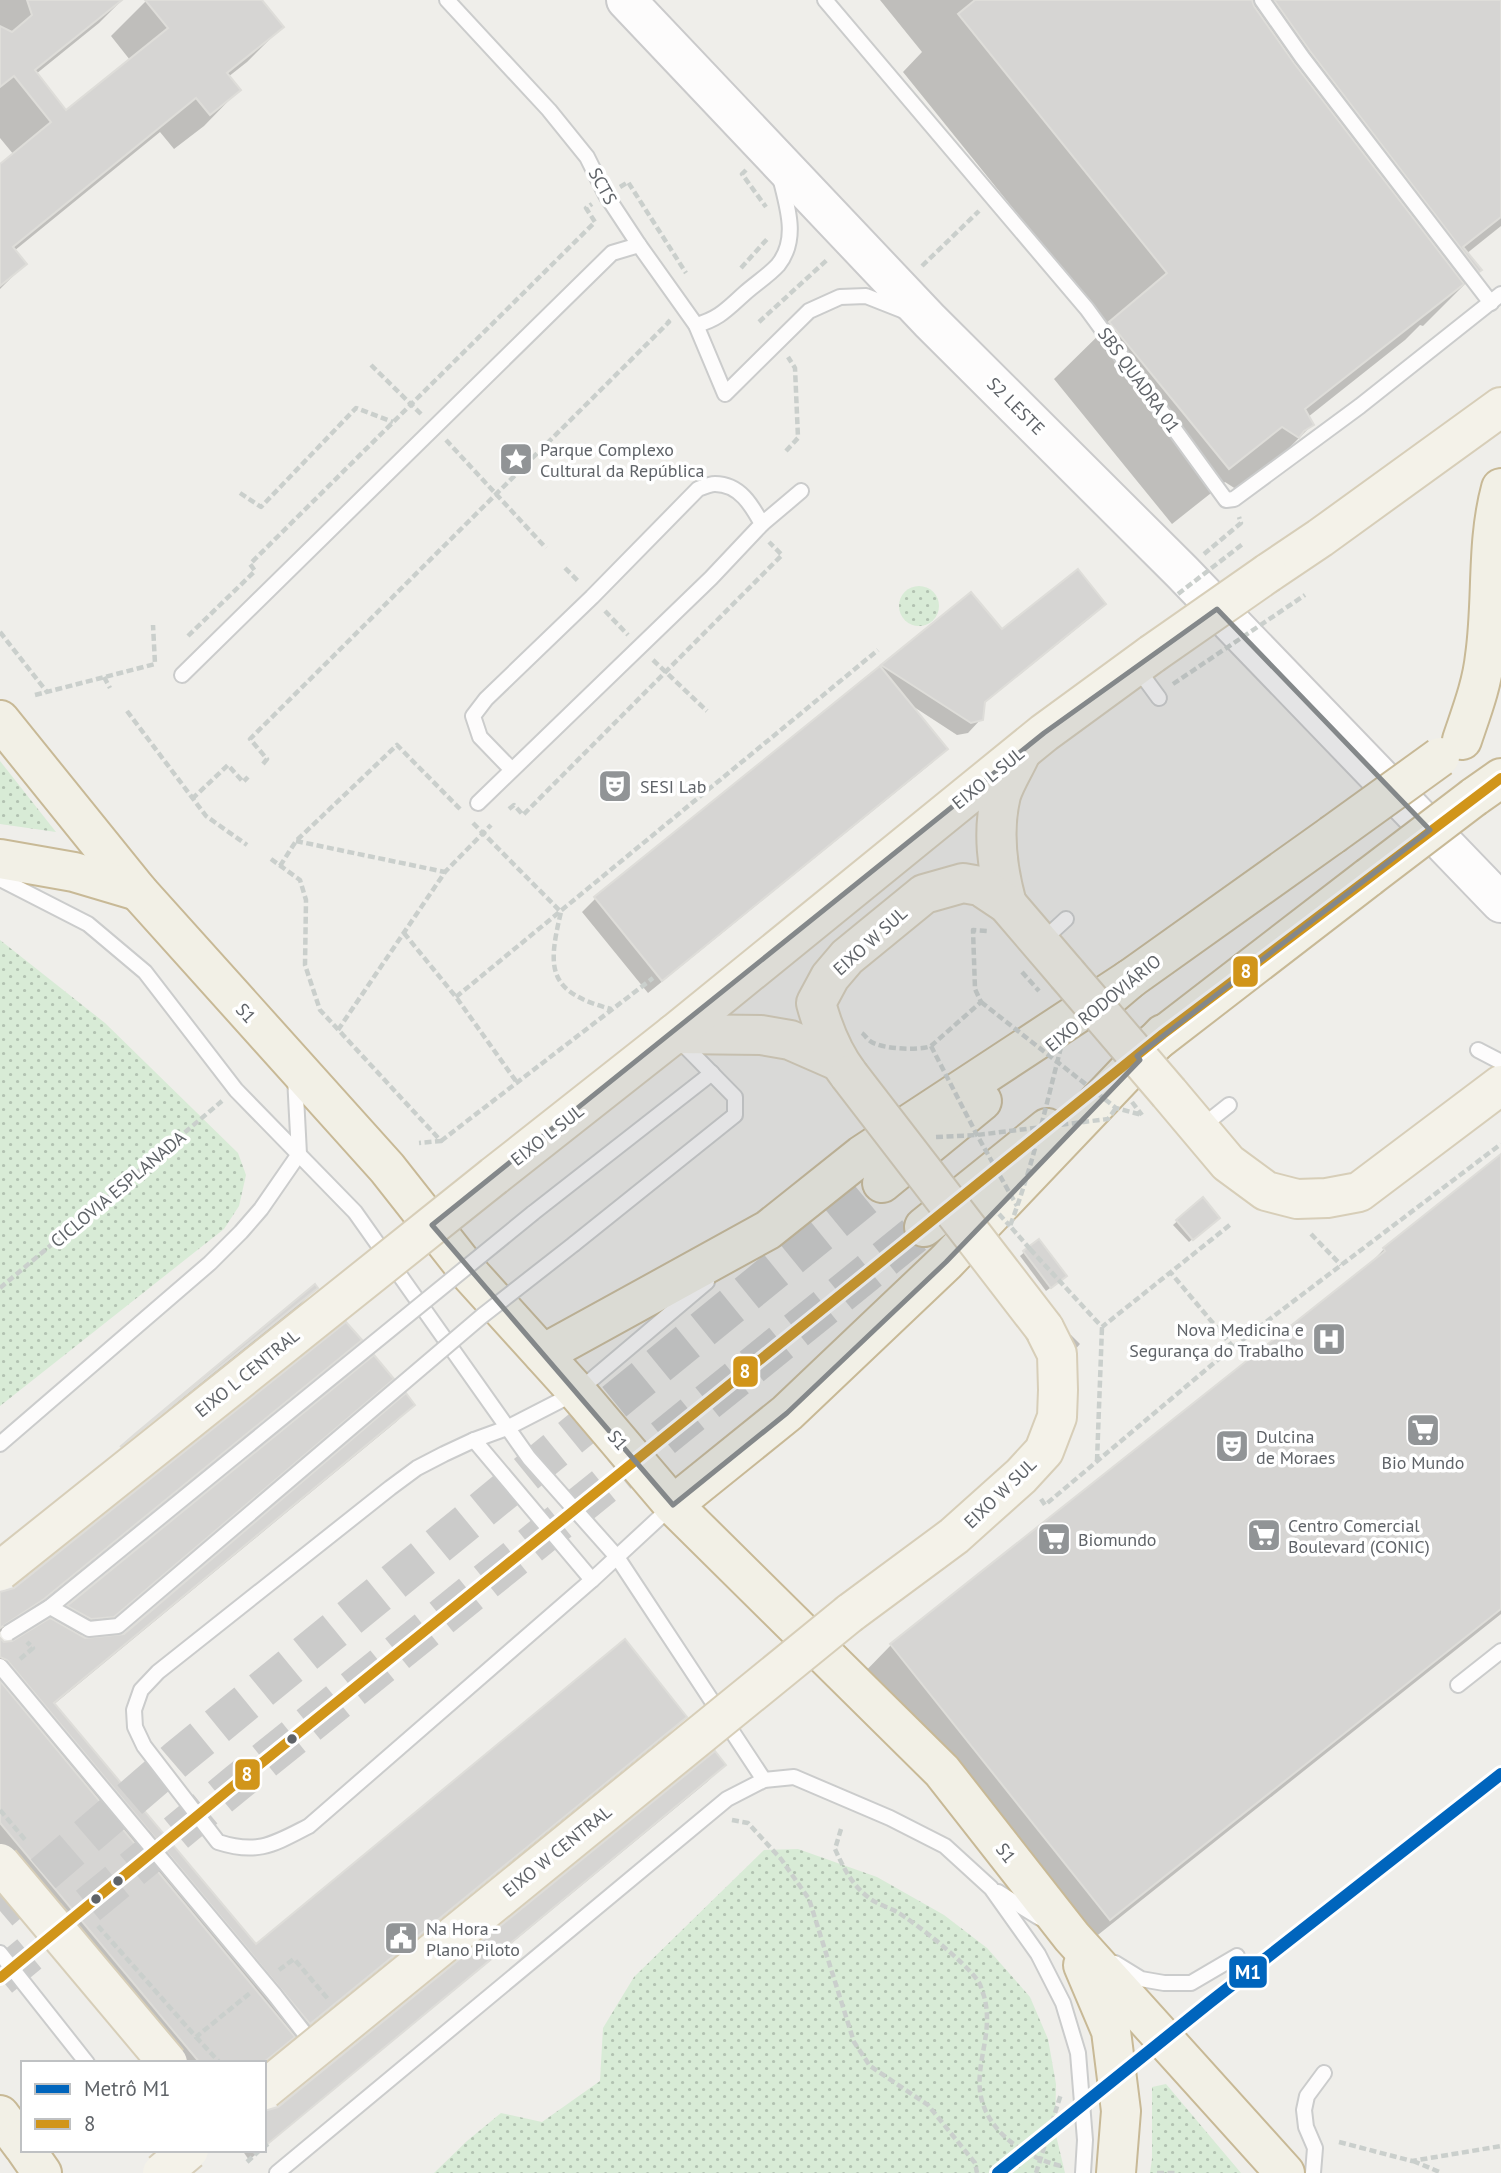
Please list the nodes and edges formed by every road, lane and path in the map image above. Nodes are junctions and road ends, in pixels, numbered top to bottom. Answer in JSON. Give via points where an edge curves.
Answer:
{"nodes":[{"id":1,"x":447,"y":0,"type":"edge"},
{"id":2,"x":626,"y":0,"type":"edge"},
{"id":3,"x":825,"y":0,"type":"edge"},
{"id":4,"x":1262,"y":0,"type":"edge"},
{"id":5,"x":762,"y":163,"type":"junction"},
{"id":6,"x":620,"y":187,"type":"dead end"},
{"id":7,"x":595,"y":202,"type":"dead end"},
{"id":8,"x":981,"y":210,"type":"dead end"},
{"id":9,"x":772,"y":214,"type":"dead end"},
{"id":10,"x":770,"y":226,"type":"dead end"},
{"id":11,"x":639,"y":245,"type":"junction"},
{"id":12,"x":831,"y":256,"type":"dead end"},
{"id":13,"x":922,"y":266,"type":"dead end"},
{"id":14,"x":735,"y":275,"type":"dead end"},
{"id":15,"x":688,"y":277,"type":"dead end"},
{"id":16,"x":1496,"y":299,"type":"edge"},
{"id":17,"x":662,"y":312,"type":"dead end"},
{"id":18,"x":753,"y":314,"type":"dead end"},
{"id":19,"x":930,"y":321,"type":"junction"},
{"id":20,"x":759,"y":322,"type":"junction"},
{"id":21,"x":696,"y":325,"type":"junction"},
{"id":22,"x":766,"y":329,"type":"dead end"},
{"id":23,"x":784,"y":352,"type":"dead end"},
{"id":24,"x":371,"y":365,"type":"dead end"},
{"id":25,"x":411,"y":404,"type":"junction"},
{"id":26,"x":1501,"y":407,"type":"edge"},
{"id":27,"x":425,"y":418,"type":"dead end"},
{"id":28,"x":393,"y":422,"type":"junction"},
{"id":29,"x":443,"y":437,"type":"dead end"},
{"id":30,"x":786,"y":451,"type":"dead end"},
{"id":31,"x":1501,"y":488,"type":"edge"},
{"id":32,"x":801,"y":491,"type":"dead end"},
{"id":33,"x":240,"y":493,"type":"dead end"},
{"id":34,"x":496,"y":494,"type":"junction"},
{"id":35,"x":1241,"y":523,"type":"dead end"},
{"id":36,"x":762,"y":524,"type":"junction"},
{"id":37,"x":767,"y":539,"type":"dead end"},
{"id":38,"x":1244,"y":543,"type":"dead end"},
{"id":39,"x":1216,"y":545,"type":"dead end"},
{"id":40,"x":546,"y":548,"type":"dead end"},
{"id":41,"x":565,"y":568,"type":"dead end"},
{"id":42,"x":587,"y":591,"type":"dead end"},
{"id":43,"x":1305,"y":595,"type":"dead end"},
{"id":44,"x":1170,"y":600,"type":"dead end"},
{"id":45,"x":600,"y":606,"type":"dead end"},
{"id":46,"x":153,"y":625,"type":"dead end"},
{"id":47,"x":0,"y":632,"type":"edge"},
{"id":48,"x":188,"y":636,"type":"dead end"},
{"id":49,"x":633,"y":641,"type":"dead end"},
{"id":50,"x":878,"y":650,"type":"dead end"},
{"id":51,"x":647,"y":654,"type":"dead end"},
{"id":52,"x":1154,"y":668,"type":"junction"},
{"id":53,"x":665,"y":672,"type":"junction"},
{"id":54,"x":182,"y":675,"type":"dead end"},
{"id":55,"x":104,"y":677,"type":"junction"},
{"id":56,"x":110,"y":688,"type":"dead end"},
{"id":57,"x":47,"y":692,"type":"junction"},
{"id":58,"x":35,"y":695,"type":"dead end"},
{"id":59,"x":1159,"y":698,"type":"dead end"},
{"id":60,"x":707,"y":711,"type":"dead end"},
{"id":61,"x":127,"y":712,"type":"dead end"},
{"id":62,"x":1501,"y":713,"type":"edge"},
{"id":63,"x":0,"y":720,"type":"edge"},
{"id":64,"x":1451,"y":749,"type":"junction"},
{"id":65,"x":1023,"y":750,"type":"junction"},
{"id":66,"x":263,"y":764,"type":"dead end"},
{"id":67,"x":511,"y":769,"type":"junction"},
{"id":68,"x":248,"y":777,"type":"dead end"},
{"id":69,"x":1490,"y":789,"type":"edge"},
{"id":70,"x":192,"y":799,"type":"junction"},
{"id":71,"x":478,"y":803,"type":"dead end"},
{"id":72,"x":509,"y":809,"type":"dead end"},
{"id":73,"x":491,"y":825,"type":"dead end"},
{"id":74,"x":484,"y":833,"type":"junction"},
{"id":75,"x":296,"y":841,"type":"junction"},
{"id":76,"x":247,"y":845,"type":"dead end"},
{"id":77,"x":0,"y":859,"type":"edge"},
{"id":78,"x":271,"y":859,"type":"dead end"},
{"id":79,"x":280,"y":866,"type":"junction"},
{"id":80,"x":445,"y":872,"type":"junction"},
{"id":81,"x":0,"y":879,"type":"edge"},
{"id":82,"x":138,"y":891,"type":"junction"},
{"id":83,"x":1501,"y":903,"type":"edge"},
{"id":84,"x":1007,"y":904,"type":"junction"},
{"id":85,"x":561,"y":912,"type":"junction"},
{"id":86,"x":973,"y":930,"type":"dead end"},
{"id":87,"x":404,"y":933,"type":"junction"},
{"id":88,"x":653,"y":978,"type":"dead end"},
{"id":89,"x":1130,"y":979,"type":"junction"},
{"id":90,"x":456,"y":997,"type":"junction"},
{"id":91,"x":981,"y":1002,"type":"junction"},
{"id":92,"x":611,"y":1009,"type":"junction"},
{"id":93,"x":856,"y":1026,"type":"dead end"},
{"id":94,"x":338,"y":1030,"type":"junction"},
{"id":95,"x":674,"y":1034,"type":"junction"},
{"id":96,"x":1076,"y":1034,"type":"dead end"},
{"id":97,"x":1163,"y":1034,"type":"junction"},
{"id":98,"x":931,"y":1046,"type":"junction"},
{"id":99,"x":1478,"y":1050,"type":"dead end"},
{"id":100,"x":1057,"y":1061,"type":"junction"},
{"id":101,"x":1501,"y":1062,"type":"edge"},
{"id":102,"x":295,"y":1067,"type":"junction"},
{"id":103,"x":843,"y":1068,"type":"junction"},
{"id":104,"x":712,"y":1073,"type":"junction"},
{"id":105,"x":518,"y":1083,"type":"junction"},
{"id":106,"x":1501,"y":1084,"type":"edge"},
{"id":107,"x":236,"y":1090,"type":"junction"},
{"id":108,"x":1126,"y":1095,"type":"dead end"},
{"id":109,"x":1229,"y":1105,"type":"dead end"},
{"id":110,"x":1116,"y":1108,"type":"junction"},
{"id":111,"x":1042,"y":1127,"type":"junction"},
{"id":112,"x":1199,"y":1129,"type":"junction"},
{"id":113,"x":977,"y":1135,"type":"junction"},
{"id":114,"x":931,"y":1138,"type":"dead end"},
{"id":115,"x":441,"y":1141,"type":"junction"},
{"id":116,"x":419,"y":1143,"type":"dead end"},
{"id":117,"x":1501,"y":1143,"type":"edge"},
{"id":118,"x":299,"y":1154,"type":"junction"},
{"id":119,"x":494,"y":1176,"type":"joint"},
{"id":120,"x":882,"y":1183,"type":"tunnel mouth"},
{"id":121,"x":1018,"y":1207,"type":"junction"},
{"id":122,"x":1231,"y":1224,"type":"dead end"},
{"id":123,"x":924,"y":1227,"type":"tunnel mouth"},
{"id":124,"x":768,"y":1230,"type":"junction"},
{"id":125,"x":1311,"y":1234,"type":"dead end"},
{"id":126,"x":1341,"y":1265,"type":"junction"},
{"id":127,"x":1171,"y":1273,"type":"junction"},
{"id":128,"x":0,"y":1288,"type":"edge"},
{"id":129,"x":1102,"y":1327,"type":"junction"},
{"id":130,"x":1233,"y":1347,"type":"junction"},
{"id":131,"x":543,"y":1354,"type":"junction"},
{"id":132,"x":577,"y":1392,"type":"junction"},
{"id":133,"x":507,"y":1428,"type":"junction"},
{"id":134,"x":474,"y":1440,"type":"junction"},
{"id":135,"x":0,"y":1444,"type":"edge"},
{"id":136,"x":1097,"y":1461,"type":"junction"},
{"id":137,"x":1021,"y":1476,"type":"junction"},
{"id":138,"x":673,"y":1505,"type":"junction"},
{"id":139,"x":617,"y":1557,"type":"junction"},
{"id":140,"x":0,"y":1571,"type":"edge"},
{"id":141,"x":593,"y":1580,"type":"junction"},
{"id":142,"x":50,"y":1607,"type":"junction"},
{"id":143,"x":850,"y":1613,"type":"joint"},
{"id":144,"x":0,"y":1639,"type":"edge"},
{"id":145,"x":1501,"y":1651,"type":"edge"},
{"id":146,"x":0,"y":1666,"type":"edge"},
{"id":147,"x":1458,"y":1685,"type":"dead end"},
{"id":148,"x":764,"y":1780,"type":"junction"},
{"id":149,"x":0,"y":1810,"type":"edge"},
{"id":150,"x":748,"y":1823,"type":"dead end"},
{"id":151,"x":841,"y":1829,"type":"dead end"},
{"id":152,"x":17,"y":1857,"type":"edge"},
{"id":153,"x":991,"y":1888,"type":"junction"},
{"id":154,"x":95,"y":1923,"type":"dead end"},
{"id":155,"x":1072,"y":1937,"type":"junction"},
{"id":156,"x":0,"y":1953,"type":"edge"},
{"id":157,"x":1237,"y":1956,"type":"dead end"},
{"id":158,"x":222,"y":2015,"type":"dead end"},
{"id":159,"x":196,"y":2038,"type":"junction"},
{"id":160,"x":316,"y":2048,"type":"junction"},
{"id":161,"x":85,"y":2061,"type":"edge"},
{"id":162,"x":167,"y":2061,"type":"edge"},
{"id":163,"x":218,"y":2061,"type":"edge"},
{"id":164,"x":1324,"y":2073,"type":"dead end"},
{"id":165,"x":1064,"y":2083,"type":"dead end"},
{"id":166,"x":266,"y":2088,"type":"edge"},
{"id":167,"x":0,"y":2115,"type":"edge"},
{"id":168,"x":1339,"y":2142,"type":"dead end"},
{"id":169,"x":21,"y":2144,"type":"edge"},
{"id":170,"x":1501,"y":2147,"type":"edge"},
{"id":171,"x":27,"y":2152,"type":"edge"},
{"id":172,"x":258,"y":2152,"type":"edge"},
{"id":173,"x":170,"y":2160,"type":"edge"},
{"id":174,"x":1040,"y":2161,"type":"junction"},
{"id":175,"x":1412,"y":2161,"type":"junction"},
{"id":176,"x":247,"y":2162,"type":"dead end"},
{"id":177,"x":1060,"y":2166,"type":"dead end"},
{"id":178,"x":42,"y":2173,"type":"edge"},
{"id":179,"x":170,"y":2173,"type":"edge"},
{"id":180,"x":277,"y":2173,"type":"edge"},
{"id":181,"x":977,"y":2173,"type":"edge"},
{"id":182,"x":1035,"y":2173,"type":"edge"},
{"id":183,"x":1083,"y":2173,"type":"edge"},
{"id":184,"x":1116,"y":2173,"type":"edge"},
{"id":185,"x":1157,"y":2173,"type":"edge"},
{"id":186,"x":1178,"y":2173,"type":"edge"},
{"id":187,"x":1285,"y":2173,"type":"edge"},
{"id":188,"x":1313,"y":2173,"type":"edge"},
{"id":189,"x":1442,"y":2173,"type":"edge"}],
"edges":[{"from":1,"to":11,"type":"lane","name":"SCTS","via":[[550,110],[587,157]]},
{"from":2,"to":5,"type":"main road","name":"S2 LESTE"},
{"from":3,"to":16,"type":"lane","name":"SBS QUADRA 01","via":[[1087,309],[1226,500],[1234,499],[1360,406]]},
{"from":4,"to":16,"type":"lane","via":[[1302,58]]},
{"from":5,"to":9,"type":"path","via":[[742,174]]},
{"from":5,"to":19,"type":"main road","name":"S2 LESTE"},
{"from":5,"to":21,"type":"lane","via":[[790,218],[789,243],[778,264],[713,320]]},
{"from":6,"to":15,"type":"path","via":[[628,182]]},
{"from":7,"to":25,"type":"path","via":[[586,208],[595,222]]},
{"from":8,"to":13,"type":"path"},
{"from":10,"to":14,"type":"path","via":[[769,237]]},
{"from":11,"to":21,"type":"lane","name":"SCTS"},
{"from":11,"to":54,"type":"lane","via":[[612,253]]},
{"from":12,"to":20,"type":"path"},
{"from":17,"to":34,"type":"path","via":[[669,322]]},
{"from":18,"to":20,"type":"path"},
{"from":19,"to":21,"type":"lane","name":"SCTS","via":[[866,296],[840,297],[809,311],[725,394]]},
{"from":19,"to":83,"type":"main road","name":"S2 LESTE","via":[[1182,572]]},
{"from":20,"to":22,"type":"path"},
{"from":23,"to":30,"type":"path","via":[[795,369],[798,438]]},
{"from":24,"to":25,"type":"path"},
{"from":25,"to":27,"type":"path"},
{"from":25,"to":28,"type":"path"},
{"from":26,"to":52,"type":"main road","name":"EIXO L SUL","bridge":true,"via":[[1268,573]]},
{"from":28,"to":33,"type":"path","via":[[356,408],[261,507]]},
{"from":28,"to":48,"type":"path","via":[[250,564],[255,571]]},
{"from":29,"to":34,"type":"path"},
{"from":31,"to":64,"type":"highway","via":[[1493,525],[1485,658],[1476,697]]},
{"from":32,"to":36,"type":"lane"},
{"from":34,"to":40,"type":"path"},
{"from":34,"to":66,"type":"path","via":[[250,739],[267,759]]},
{"from":35,"to":39,"type":"path"},
{"from":36,"to":67,"type":"lane"},
{"from":36,"to":67,"type":"lane","via":[[748,499],[732,488],[715,484],[698,489],[473,716],[480,737]]},
{"from":37,"to":53,"type":"path","via":[[782,555]]},
{"from":38,"to":44,"type":"path","bridge":true},
{"from":41,"to":42,"type":"path"},
{"from":43,"to":52,"type":"path","bridge":true},
{"from":45,"to":49,"type":"path"},
{"from":46,"to":55,"type":"path","via":[[155,664]]},
{"from":47,"to":57,"type":"path"},
{"from":50,"to":85,"type":"path"},
{"from":51,"to":53,"type":"path"},
{"from":52,"to":59,"type":"lane"},
{"from":52,"to":65,"type":"main road","name":"EIXO L SUL"},
{"from":53,"to":60,"type":"path"},
{"from":53,"to":72,"type":"path","via":[[523,815],[514,805]]},
{"from":55,"to":56,"type":"path"},
{"from":55,"to":57,"type":"path"},
{"from":57,"to":58,"type":"path"},
{"from":61,"to":70,"type":"path"},
{"from":62,"to":64,"type":"highway","name":"EIXO RODOVIÁRIO"},
{"from":63,"to":82,"type":"highway","name":"S1"},
{"from":64,"to":89,"type":"highway","name":"EIXO RODOVIÁRIO","bridge":true},
{"from":65,"to":84,"type":"main road","via":[[1002,794],[995,837]]},
{"from":65,"to":95,"type":"main road","name":"EIXO L SUL"},
{"from":67,"to":71,"type":"lane"},
{"from":68,"to":70,"type":"path","via":[[243,782],[228,765]]},
{"from":69,"to":97,"type":"highway","bridge":true},
{"from":70,"to":76,"type":"path","via":[[206,816]]},
{"from":73,"to":74,"type":"path"},
{"from":74,"to":75,"type":"path","via":[[397,745]]},
{"from":74,"to":80,"type":"path"},
{"from":74,"to":85,"type":"path"},
{"from":75,"to":79,"type":"path"},
{"from":75,"to":80,"type":"path"},
{"from":77,"to":82,"type":"highway","via":[[74,872]]},
{"from":78,"to":79,"type":"path"},
{"from":79,"to":94,"type":"path","via":[[300,880],[306,900],[305,965],[320,1010]]},
{"from":80,"to":87,"type":"path"},
{"from":81,"to":107,"type":"lane","via":[[89,924],[145,972]]},
{"from":82,"to":102,"type":"highway","name":"S1"},
{"from":84,"to":103,"type":"main road","name":"EIXO W SUL","via":[[980,886],[963,883],[935,890],[847,957],[816,1003]]},
{"from":84,"to":112,"type":"main road","name":"EIXO W SUL","bridge":true,"via":[[1053,931],[1067,974]]},
{"from":85,"to":90,"type":"path"},
{"from":85,"to":92,"type":"path","via":[[553,970],[572,994]]},
{"from":86,"to":91,"type":"path","via":[[975,989]]},
{"from":87,"to":90,"type":"path"},
{"from":87,"to":94,"type":"path"},
{"from":88,"to":92,"type":"path"},
{"from":89,"to":120,"type":"highway","name":"EIXO RODOVIÁRIO"},
{"from":89,"to":124,"type":"highway","via":[[862,1155]]},
{"from":90,"to":105,"type":"path"},
{"from":91,"to":98,"type":"path"},
{"from":91,"to":100,"type":"path","bridge":true},
{"from":92,"to":105,"type":"path"},
{"from":93,"to":98,"type":"path","via":[[871,1042],[902,1048]]},
{"from":94,"to":115,"type":"path"},
{"from":95,"to":103,"type":"main road","via":[[761,1035],[790,1041]]},
{"from":95,"to":104,"type":"lane"},
{"from":95,"to":119,"type":"main road","name":"EIXO L SUL"},
{"from":96,"to":100,"type":"path","bridge":true,"via":[[1067,1024]]},
{"from":97,"to":123,"type":"highway"},
{"from":97,"to":138,"type":"highway","via":[[947,1262],[787,1413]]},
{"from":98,"to":113,"type":"path","bridge":true},
{"from":99,"to":101,"type":"lane"},
{"from":100,"to":110,"type":"path","bridge":true},
{"from":100,"to":111,"type":"path","bridge":true},
{"from":102,"to":118,"type":"lane"},
{"from":102,"to":131,"type":"highway","name":"S1","via":[[387,1168],[472,1276]]},
{"from":103,"to":137,"type":"main road","name":"EIXO W SUL","bridge":true,"via":[[1044,1328],[1057,1354],[1058,1417],[1044,1451]]},
{"from":104,"to":142,"type":"lane","bridge":true},
{"from":104,"to":142,"type":"lane","bridge":true,"via":[[735,1097],[735,1115],[472,1325],[118,1626],[89,1629]]},
{"from":105,"to":115,"type":"path"},
{"from":106,"to":112,"type":"main road","name":"EIXO W SUL","via":[[1359,1192],[1327,1198],[1297,1199],[1266,1191],[1228,1163]]},
{"from":107,"to":118,"type":"lane"},
{"from":107,"to":128,"type":"path","name":"CICLOVIA ESPLANADA"},
{"from":108,"to":110,"type":"path","bridge":true,"via":[[1142,1115]]},
{"from":109,"to":112,"type":"lane"},
{"from":110,"to":111,"type":"path","bridge":true,"via":[[1108,1119]]},
{"from":111,"to":113,"type":"path","bridge":true},
{"from":111,"to":121,"type":"path","bridge":true},
{"from":113,"to":114,"type":"path","bridge":true},
{"from":113,"to":121,"type":"path","bridge":true},
{"from":115,"to":116,"type":"path"},
{"from":117,"to":126,"type":"path"},
{"from":118,"to":133,"type":"lane","via":[[355,1212]]},
{"from":118,"to":135,"type":"lane","via":[[233,1240]]},
{"from":119,"to":140,"type":"main road","name":"EIXO L CENTRAL","bridge":true},
{"from":121,"to":129,"type":"path","bridge":true,"via":[[1010,1226]]},
{"from":122,"to":127,"type":"path"},
{"from":124,"to":131,"type":"highway"},
{"from":124,"to":132,"type":"lane"},
{"from":125,"to":126,"type":"path"},
{"from":126,"to":130,"type":"path"},
{"from":127,"to":129,"type":"path"},
{"from":127,"to":130,"type":"path"},
{"from":129,"to":136,"type":"path"},
{"from":130,"to":136,"type":"path"},
{"from":131,"to":132,"type":"highway","name":"S1"},
{"from":132,"to":133,"type":"lane"},
{"from":132,"to":138,"type":"highway","name":"S1"},
{"from":133,"to":134,"type":"lane"},
{"from":133,"to":139,"type":"lane"},
{"from":134,"to":141,"type":"lane"},
{"from":134,"to":141,"type":"lane","via":[[417,1468],[390,1488],[141,1690],[134,1710],[135,1727],[144,1746],[218,1842],[256,1849],[309,1826]]},
{"from":136,"to":137,"type":"path","via":[[1045,1505]]},
{"from":137,"to":143,"type":"main road","name":"EIXO W SUL","via":[[954,1536]]},
{"from":138,"to":139,"type":"lane"},
{"from":138,"to":155,"type":"highway","name":"S1","via":[[942,1771]]},
{"from":139,"to":141,"type":"lane"},
{"from":139,"to":148,"type":"lane"},
{"from":142,"to":144,"type":"lane","bridge":true},
{"from":143,"to":160,"type":"main road","name":"EIXO W CENTRAL","bridge":true},
{"from":145,"to":147,"type":"lane"},
{"from":146,"to":160,"type":"lane","bridge":true},
{"from":148,"to":153,"type":"lane","via":[[794,1777],[890,1818],[945,1846]]},
{"from":148,"to":180,"type":"lane","via":[[727,1799]]},
{"from":149,"to":152,"type":"path"},
{"from":150,"to":181,"type":"path","via":[[809,1899],[854,2042],[870,2066],[928,2105],[975,2163]]},
{"from":151,"to":174,"type":"path","via":[[835,1849],[846,1874],[868,1898],[898,1912],[979,1982],[987,2008],[980,2071],[986,2114],[1014,2146]]},
{"from":152,"to":162,"type":"main road","bridge":true},
{"from":153,"to":155,"type":"lane"},
{"from":153,"to":183,"type":"lane","via":[[1038,1954],[1063,2003],[1079,2053],[1086,2140]]},
{"from":154,"to":159,"type":"path"},
{"from":155,"to":157,"type":"lane","via":[[1141,1979],[1164,1983],[1191,1983]]},
{"from":155,"to":184,"type":"highway","via":[[1111,2031],[1121,2111]]},
{"from":155,"to":187,"type":"highway","name":"S1"},
{"from":156,"to":161,"type":"lane"},
{"from":158,"to":159,"type":"path"},
{"from":159,"to":163,"type":"path"},
{"from":160,"to":166,"type":"main road","name":"EIXO W CENTRAL","bridge":true},
{"from":164,"to":188,"type":"lane","via":[[1307,2096],[1304,2110],[1315,2148]]},
{"from":165,"to":174,"type":"path"},
{"from":167,"to":169,"type":"highway"},
{"from":168,"to":175,"type":"path"},
{"from":170,"to":175,"type":"path"},
{"from":171,"to":178,"type":"highway"},
{"from":172,"to":176,"type":"path"},
{"from":173,"to":179,"type":"lane"},
{"from":174,"to":177,"type":"path"},
{"from":174,"to":182,"type":"path"},
{"from":175,"to":189,"type":"path"},
{"from":185,"to":186,"type":"path"}]}
